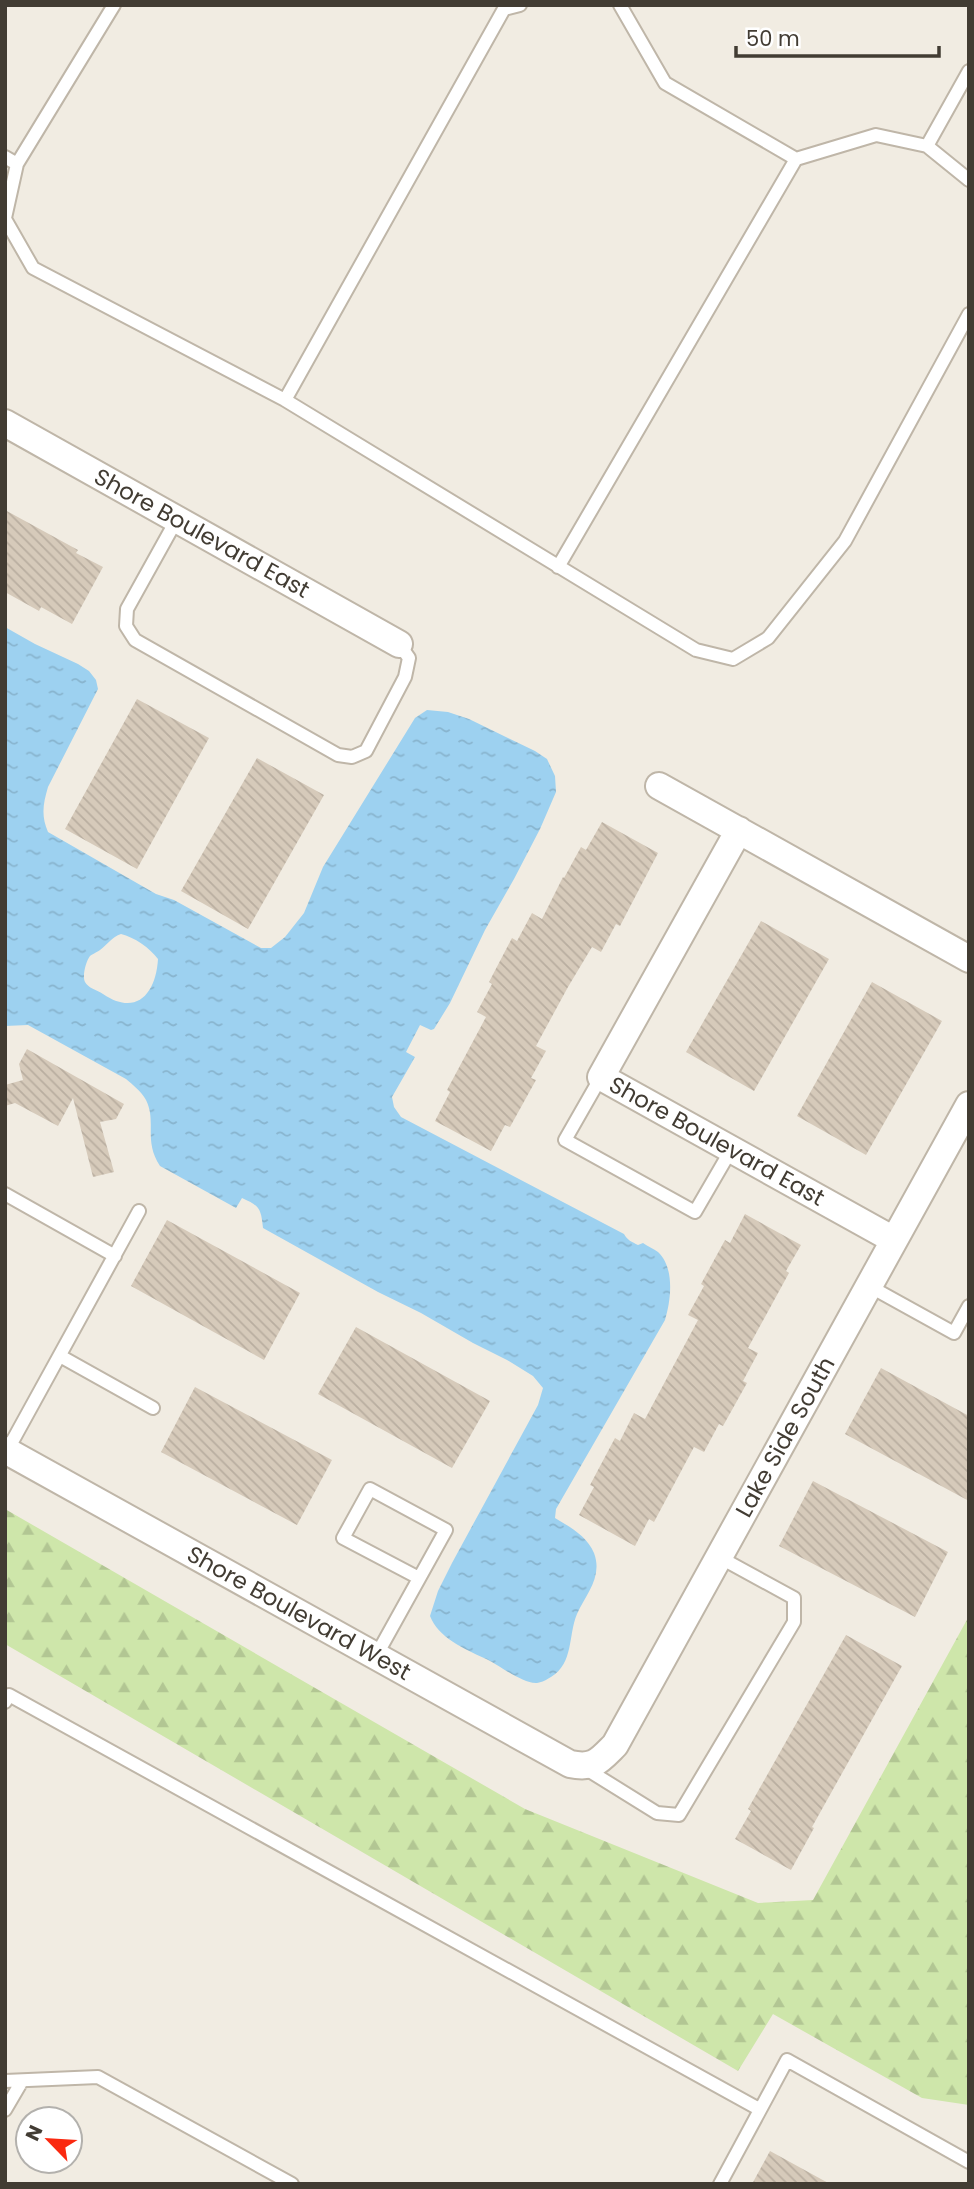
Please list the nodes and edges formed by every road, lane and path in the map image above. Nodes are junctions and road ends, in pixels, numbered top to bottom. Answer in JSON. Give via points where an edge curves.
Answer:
{"nodes":[{"id":1,"x":114,"y":5,"type":"edge"},
{"id":2,"x":520,"y":5,"type":"edge"},
{"id":3,"x":620,"y":5,"type":"edge"},
{"id":4,"x":502,"y":7,"type":"edge"},
{"id":5,"x":969,"y":71,"type":"edge"},
{"id":6,"x":927,"y":146,"type":"junction"},
{"id":7,"x":796,"y":159,"type":"junction"},
{"id":8,"x":11,"y":161,"type":"edge"},
{"id":9,"x":969,"y":180,"type":"edge"},
{"id":10,"x":5,"y":219,"type":"edge"},
{"id":11,"x":969,"y":314,"type":"edge"},
{"id":12,"x":285,"y":400,"type":"junction"},
{"id":13,"x":5,"y":423,"type":"edge"},
{"id":14,"x":177,"y":519,"type":"junction"},
{"id":15,"x":558,"y":567,"type":"junction"},
{"id":16,"x":399,"y":644,"type":"joint"},
{"id":17,"x":659,"y":786,"type":"dead end"},
{"id":18,"x":739,"y":830,"type":"junction"},
{"id":19,"x":969,"y":959,"type":"edge"},
{"id":20,"x":601,"y":1077,"type":"junction"},
{"id":21,"x":969,"y":1105,"type":"edge"},
{"id":22,"x":731,"y":1150,"type":"junction"},
{"id":23,"x":5,"y":1194,"type":"edge"},
{"id":24,"x":139,"y":1211,"type":"dead end"},
{"id":25,"x":894,"y":1240,"type":"junction"},
{"id":26,"x":115,"y":1256,"type":"junction"},
{"id":27,"x":869,"y":1286,"type":"junction"},
{"id":28,"x":969,"y":1306,"type":"edge"},
{"id":29,"x":60,"y":1356,"type":"junction"},
{"id":30,"x":153,"y":1408,"type":"dead end"},
{"id":31,"x":6,"y":1450,"type":"edge"},
{"id":32,"x":719,"y":1557,"type":"junction"},
{"id":33,"x":419,"y":1578,"type":"junction"},
{"id":34,"x":376,"y":1656,"type":"junction"},
{"id":35,"x":5,"y":1702,"type":"edge"},
{"id":36,"x":589,"y":1765,"type":"junction"},
{"id":37,"x":5,"y":2081,"type":"edge"},
{"id":38,"x":22,"y":2081,"type":"junction"},
{"id":39,"x":759,"y":2109,"type":"junction"},
{"id":40,"x":5,"y":2110,"type":"edge"},
{"id":41,"x":969,"y":2162,"type":"edge"},
{"id":42,"x":292,"y":2184,"type":"edge"},
{"id":43,"x":720,"y":2184,"type":"edge"}],
"edges":[{"from":1,"to":8,"type":"lane"},
{"from":2,"to":4,"type":"lane"},
{"from":3,"to":7,"type":"lane","via":[[665,83]]},
{"from":4,"to":12,"type":"lane"},
{"from":5,"to":6,"type":"lane"},
{"from":6,"to":7,"type":"lane","via":[[876,135]]},
{"from":6,"to":9,"type":"lane"},
{"from":7,"to":15,"type":"lane"},
{"from":8,"to":10,"type":"lane"},
{"from":10,"to":12,"type":"lane","via":[[33,268]]},
{"from":11,"to":15,"type":"lane","via":[[845,541],[768,638],[733,659],[696,650]]},
{"from":12,"to":15,"type":"lane"},
{"from":13,"to":14,"type":"street","name":"Shore Boulevard East"},
{"from":14,"to":16,"type":"street","name":"Shore Boulevard East"},
{"from":14,"to":16,"type":"lane","via":[[127,609],[130,633],[135,640],[338,755],[352,757],[366,751],[405,677],[409,658]]},
{"from":17,"to":18,"type":"street"},
{"from":18,"to":19,"type":"street"},
{"from":18,"to":20,"type":"street","name":"Shore Boulevard East"},
{"from":20,"to":22,"type":"street","name":"Shore Boulevard East"},
{"from":20,"to":22,"type":"lane","via":[[565,1140],[695,1212]]},
{"from":21,"to":25,"type":"street","name":"Lake Side South"},
{"from":22,"to":25,"type":"street","name":"Shore Boulevard East"},
{"from":23,"to":26,"type":"lane"},
{"from":24,"to":26,"type":"lane"},
{"from":25,"to":27,"type":"street","name":"Lake Side South"},
{"from":26,"to":29,"type":"lane"},
{"from":27,"to":28,"type":"lane","via":[[954,1333]]},
{"from":27,"to":32,"type":"street","name":"Lake Side South"},
{"from":29,"to":30,"type":"lane"},
{"from":29,"to":31,"type":"lane"},
{"from":31,"to":34,"type":"street","name":"Shore Boulevard West"},
{"from":32,"to":36,"type":"street","name":"Lake Side South","via":[[615,1745]]},
{"from":32,"to":36,"type":"lane","via":[[794,1598],[794,1622],[679,1815],[657,1813]]},
{"from":33,"to":33,"type":"lane","via":[[446,1530],[370,1489],[343,1538]]},
{"from":33,"to":34,"type":"lane"},
{"from":34,"to":36,"type":"street","name":"Shore Boulevard West","via":[[570,1763]]},
{"from":35,"to":39,"type":"lane","via":[[9,1695]]},
{"from":37,"to":38,"type":"lane"},
{"from":38,"to":40,"type":"lane"},
{"from":38,"to":42,"type":"lane","via":[[98,2077]]},
{"from":39,"to":41,"type":"lane","via":[[787,2060]]},
{"from":39,"to":43,"type":"lane"}]}
